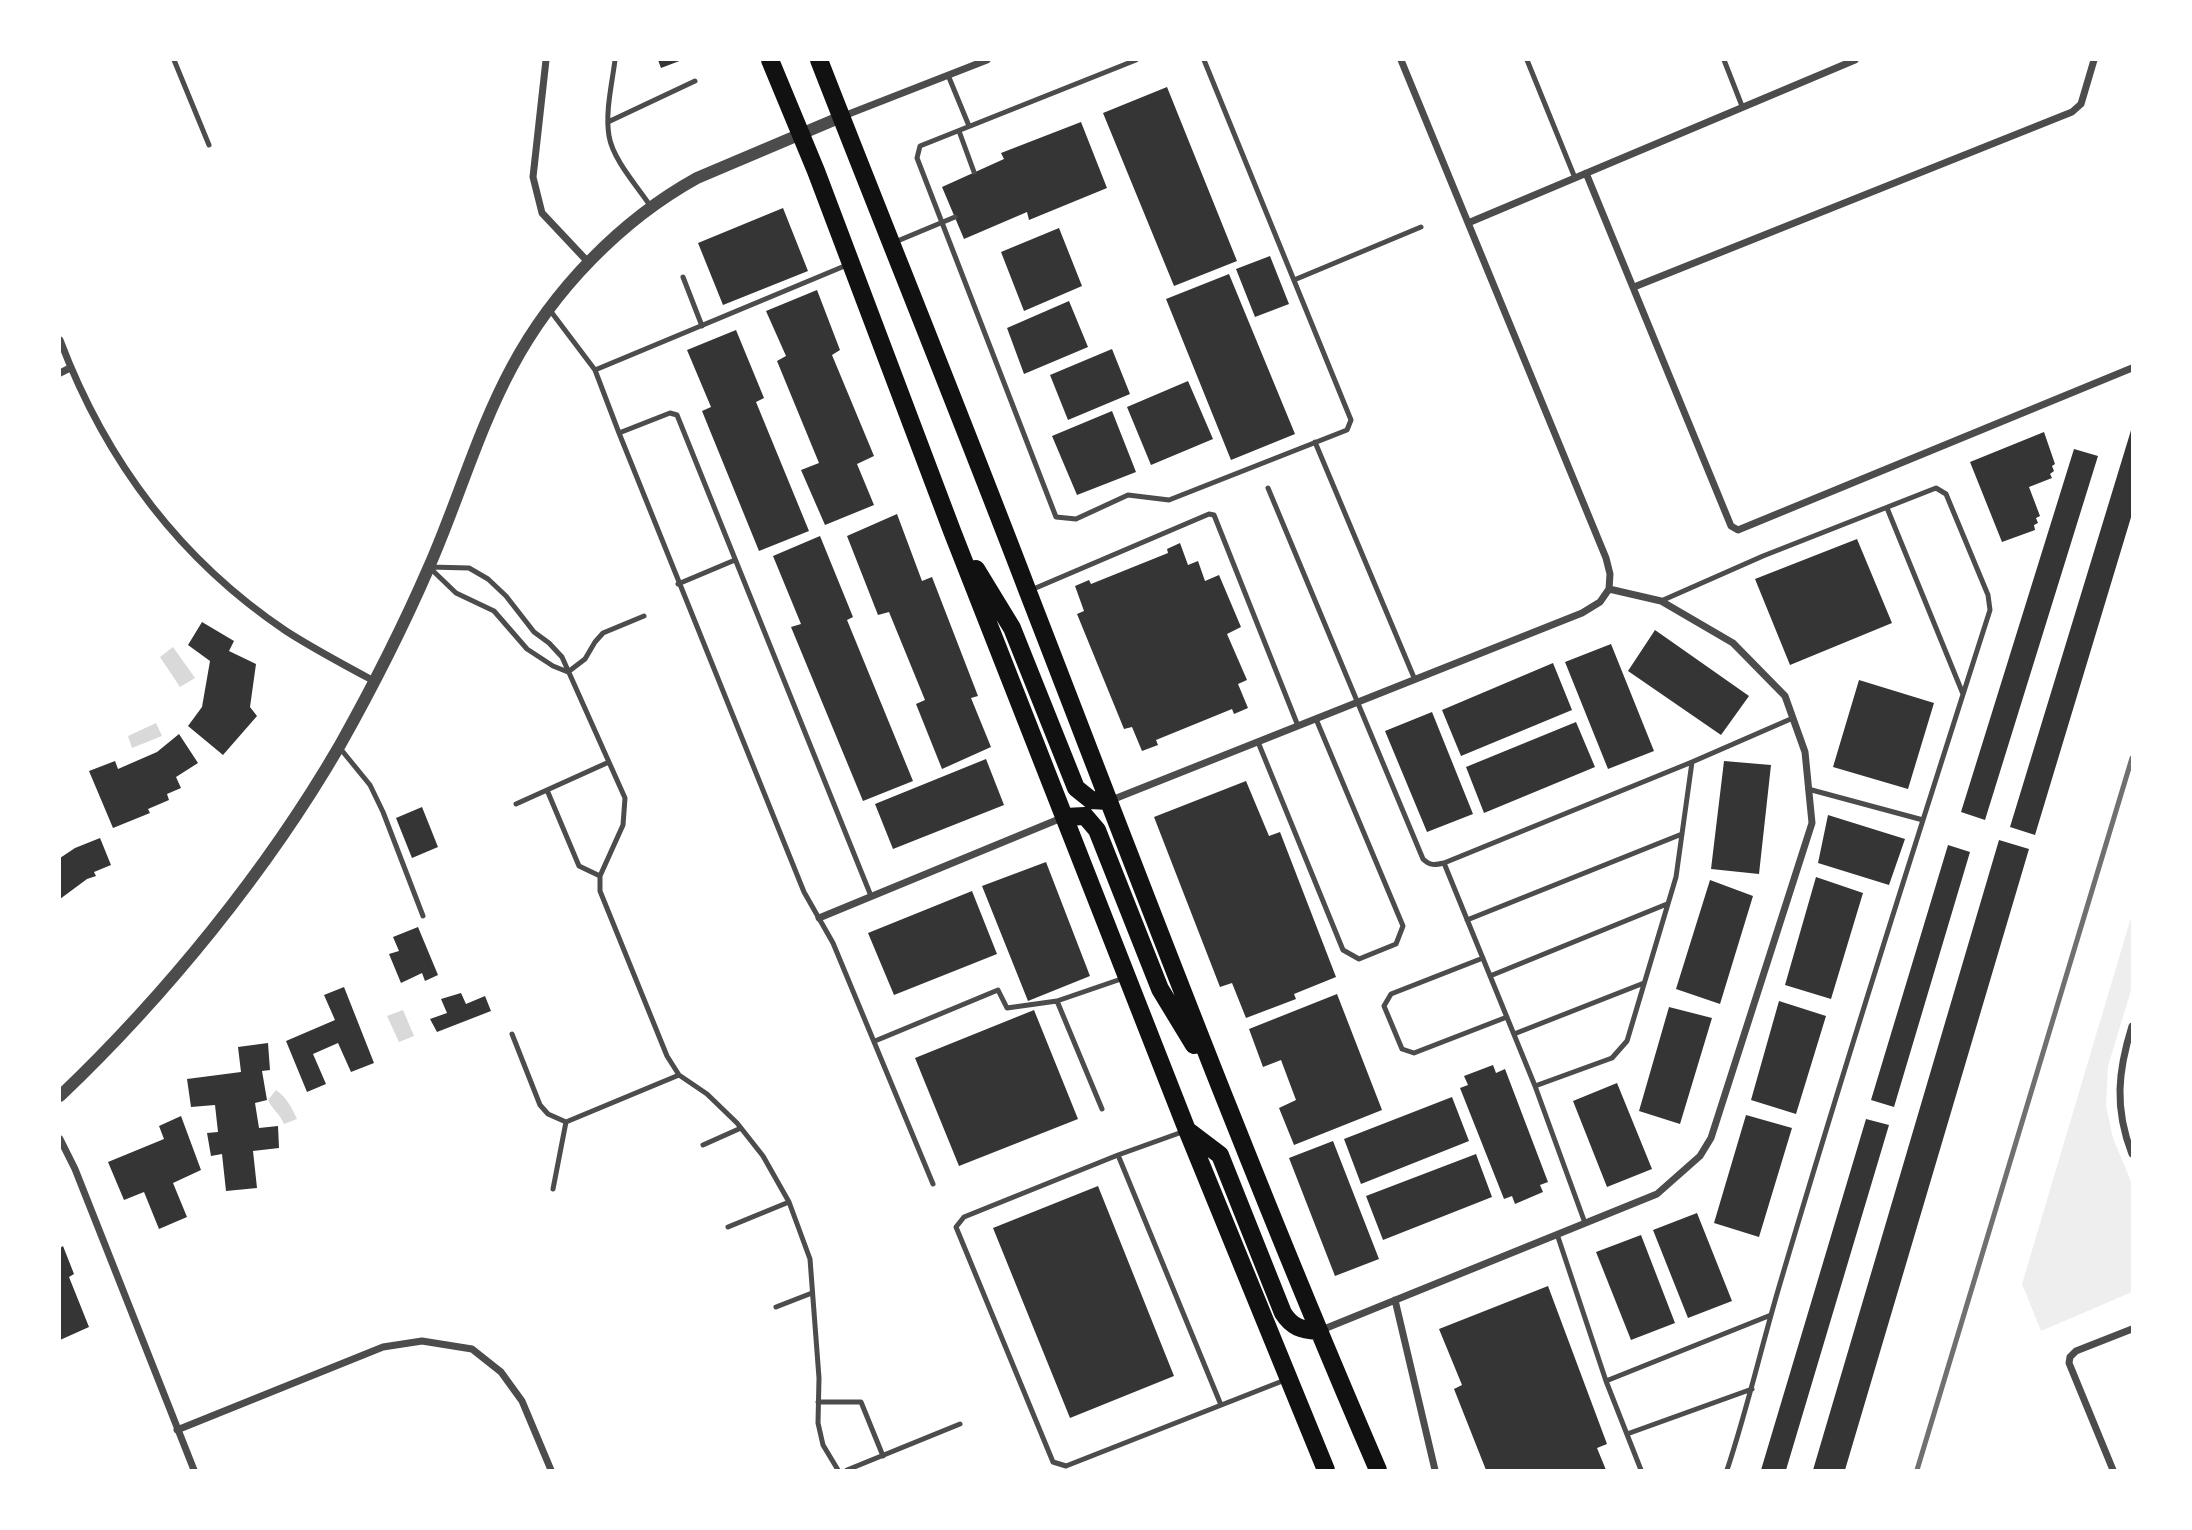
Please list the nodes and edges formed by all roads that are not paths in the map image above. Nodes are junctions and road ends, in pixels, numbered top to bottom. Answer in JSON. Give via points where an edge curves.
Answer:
{"nodes":[{"id":1,"x":174,"y":60,"type":"edge"},
{"id":2,"x":546,"y":60,"type":"edge"},
{"id":3,"x":615,"y":60,"type":"edge"},
{"id":4,"x":770,"y":60,"type":"edge"},
{"id":5,"x":819,"y":60,"type":"edge"},
{"id":6,"x":987,"y":60,"type":"edge"},
{"id":7,"x":1136,"y":60,"type":"edge"},
{"id":8,"x":1204,"y":60,"type":"edge"},
{"id":9,"x":1401,"y":60,"type":"edge"},
{"id":10,"x":1527,"y":60,"type":"edge"},
{"id":11,"x":1724,"y":60,"type":"edge"},
{"id":12,"x":1855,"y":60,"type":"edge"},
{"id":13,"x":2094,"y":60,"type":"edge"},
{"id":14,"x":948,"y":75,"type":"junction"},
{"id":15,"x":695,"y":81,"type":"dead end"},
{"id":16,"x":1742,"y":106,"type":"junction"},
{"id":17,"x":841,"y":117,"type":"junction"},
{"id":18,"x":608,"y":122,"type":"junction"},
{"id":19,"x":969,"y":126,"type":"junction"},
{"id":20,"x":958,"y":131,"type":"junction"},
{"id":21,"x":800,"y":134,"type":"junction"},
{"id":22,"x":209,"y":145,"type":"dead end"},
{"id":23,"x":974,"y":173,"type":"dead end"},
{"id":24,"x":1586,"y":173,"type":"junction"},
{"id":25,"x":1575,"y":178,"type":"junction"},
{"id":26,"x":651,"y":207,"type":"junction"},
{"id":27,"x":955,"y":217,"type":"dead end"},
{"id":28,"x":942,"y":222,"type":"junction"},
{"id":29,"x":1468,"y":223,"type":"junction"},
{"id":30,"x":1421,"y":227,"type":"dead end"},
{"id":31,"x":892,"y":243,"type":"junction"},
{"id":32,"x":589,"y":263,"type":"junction"},
{"id":33,"x":852,"y":263,"type":"junction"},
{"id":34,"x":683,"y":277,"type":"dead end"},
{"id":35,"x":1294,"y":280,"type":"junction"},
{"id":36,"x":1633,"y":287,"type":"junction"},
{"id":37,"x":549,"y":309,"type":"junction"},
{"id":38,"x":702,"y":326,"type":"junction"},
{"id":39,"x":60,"y":340,"type":"edge"},
{"id":40,"x":70,"y":368,"type":"junction"},
{"id":41,"x":2133,"y":368,"type":"edge"},
{"id":42,"x":595,"y":370,"type":"junction"},
{"id":43,"x":60,"y":373,"type":"edge"},
{"id":44,"x":619,"y":433,"type":"junction"},
{"id":45,"x":1315,"y":442,"type":"junction"},
{"id":46,"x":1268,"y":488,"type":"dead end"},
{"id":47,"x":1886,"y":509,"type":"junction"},
{"id":48,"x":952,"y":531,"type":"junction"},
{"id":49,"x":735,"y":560,"type":"junction"},
{"id":50,"x":429,"y":567,"type":"junction"},
{"id":51,"x":678,"y":584,"type":"junction"},
{"id":52,"x":1609,"y":589,"type":"junction"},
{"id":53,"x":1028,"y":591,"type":"junction"},
{"id":54,"x":1661,"y":601,"type":"junction"},
{"id":55,"x":645,"y":616,"type":"dead end"},
{"id":56,"x":568,"y":672,"type":"junction"},
{"id":57,"x":1415,"y":680,"type":"junction"},
{"id":58,"x":374,"y":681,"type":"junction"},
{"id":59,"x":1964,"y":694,"type":"junction"},
{"id":60,"x":1358,"y":702,"type":"junction"},
{"id":61,"x":1793,"y":718,"type":"junction"},
{"id":62,"x":1317,"y":719,"type":"junction"},
{"id":63,"x":1298,"y":726,"type":"junction"},
{"id":64,"x":1258,"y":742,"type":"junction"},
{"id":65,"x":339,"y":747,"type":"junction"},
{"id":66,"x":609,"y":762,"type":"junction"},
{"id":67,"x":1692,"y":762,"type":"junction"},
{"id":68,"x":1808,"y":789,"type":"junction"},
{"id":69,"x":547,"y":790,"type":"junction"},
{"id":70,"x":1108,"y":801,"type":"junction"},
{"id":71,"x":516,"y":804,"type":"dead end"},
{"id":72,"x":1065,"y":817,"type":"junction"},
{"id":73,"x":1923,"y":820,"type":"junction"},
{"id":74,"x":1682,"y":834,"type":"junction"},
{"id":75,"x":1444,"y":863,"type":"junction"},
{"id":76,"x":600,"y":876,"type":"junction"},
{"id":77,"x":871,"y":896,"type":"junction"},
{"id":78,"x":1667,"y":904,"type":"junction"},
{"id":79,"x":423,"y":916,"type":"dead end"},
{"id":80,"x":818,"y":918,"type":"junction"},
{"id":81,"x":1467,"y":920,"type":"junction"},
{"id":82,"x":1483,"y":958,"type":"junction"},
{"id":83,"x":1127,"y":976,"type":"junction"},
{"id":84,"x":1490,"y":976,"type":"junction"},
{"id":85,"x":1644,"y":984,"type":"junction"},
{"id":86,"x":1057,"y":1001,"type":"junction"},
{"id":87,"x":1507,"y":1017,"type":"junction"},
{"id":88,"x":2133,"y":1026,"type":"edge"},
{"id":89,"x":512,"y":1034,"type":"dead end"},
{"id":90,"x":1514,"y":1034,"type":"junction"},
{"id":91,"x":875,"y":1041,"type":"junction"},
{"id":92,"x":679,"y":1075,"type":"junction"},
{"id":93,"x":1217,"y":1080,"type":"junction"},
{"id":94,"x":1535,"y":1086,"type":"junction"},
{"id":95,"x":60,"y":1096,"type":"edge"},
{"id":96,"x":1102,"y":1109,"type":"dead end"},
{"id":97,"x":566,"y":1122,"type":"junction"},
{"id":98,"x":741,"y":1128,"type":"junction"},
{"id":99,"x":1187,"y":1130,"type":"junction"},
{"id":100,"x":60,"y":1139,"type":"edge"},
{"id":101,"x":703,"y":1145,"type":"dead end"},
{"id":102,"x":1118,"y":1154,"type":"junction"},
{"id":103,"x":2133,"y":1154,"type":"edge"},
{"id":104,"x":933,"y":1184,"type":"dead end"},
{"id":105,"x":553,"y":1189,"type":"dead end"},
{"id":106,"x":789,"y":1202,"type":"junction"},
{"id":107,"x":1585,"y":1223,"type":"junction"},
{"id":108,"x":728,"y":1227,"type":"dead end"},
{"id":109,"x":1557,"y":1234,"type":"junction"},
{"id":110,"x":812,"y":1293,"type":"junction"},
{"id":111,"x":1395,"y":1300,"type":"junction"},
{"id":112,"x":776,"y":1307,"type":"dead end"},
{"id":113,"x":1771,"y":1315,"type":"junction"},
{"id":114,"x":2133,"y":1329,"type":"edge"},
{"id":115,"x":1318,"y":1331,"type":"junction"},
{"id":116,"x":1288,"y":1379,"type":"junction"},
{"id":117,"x":1606,"y":1381,"type":"junction"},
{"id":118,"x":1752,"y":1389,"type":"junction"},
{"id":119,"x":818,"y":1402,"type":"junction"},
{"id":120,"x":1221,"y":1405,"type":"junction"},
{"id":121,"x":960,"y":1424,"type":"dead end"},
{"id":122,"x":177,"y":1430,"type":"junction"},
{"id":123,"x":1627,"y":1434,"type":"junction"},
{"id":124,"x":883,"y":1456,"type":"junction"},
{"id":125,"x":194,"y":1471,"type":"edge"},
{"id":126,"x":551,"y":1471,"type":"edge"},
{"id":127,"x":838,"y":1471,"type":"edge"},
{"id":128,"x":847,"y":1471,"type":"edge"},
{"id":129,"x":1326,"y":1471,"type":"edge"},
{"id":130,"x":1378,"y":1471,"type":"edge"},
{"id":131,"x":1435,"y":1471,"type":"edge"},
{"id":132,"x":1641,"y":1471,"type":"edge"},
{"id":133,"x":1727,"y":1471,"type":"edge"},
{"id":134,"x":2113,"y":1471,"type":"edge"}],
"edges":[{"from":1,"to":22,"type":"lane"},
{"from":2,"to":32,"type":"street","via":[[533,177],[542,213]]},
{"from":3,"to":18,"type":"lane"},
{"from":4,"to":21,"type":"main road"},
{"from":5,"to":17,"type":"main road"},
{"from":6,"to":14,"type":"street"},
{"from":7,"to":19,"type":"lane"},
{"from":8,"to":35,"type":"lane"},
{"from":9,"to":29,"type":"street"},
{"from":10,"to":25,"type":"lane"},
{"from":11,"to":16,"type":"lane"},
{"from":12,"to":16,"type":"street"},
{"from":13,"to":36,"type":"street","via":[[2081,104],[2072,112]]},
{"from":14,"to":17,"type":"street"},
{"from":14,"to":19,"type":"lane"},
{"from":15,"to":18,"type":"lane"},
{"from":16,"to":24,"type":"street"},
{"from":17,"to":21,"type":"street"},
{"from":17,"to":31,"type":"main road"},
{"from":18,"to":26,"type":"lane","via":[[616,155]]},
{"from":19,"to":20,"type":"lane"},
{"from":20,"to":23,"type":"lane"},
{"from":20,"to":28,"type":"lane","via":[[920,146],[917,158]]},
{"from":21,"to":26,"type":"street","via":[[697,178]]},
{"from":21,"to":33,"type":"main road"},
{"from":24,"to":25,"type":"street"},
{"from":24,"to":36,"type":"street"},
{"from":25,"to":29,"type":"street"},
{"from":26,"to":32,"type":"street"},
{"from":27,"to":28,"type":"lane"},
{"from":28,"to":31,"type":"lane"},
{"from":28,"to":45,"type":"lane","via":[[1056,517],[1076,519],[1128,495],[1169,500]]},
{"from":29,"to":52,"type":"street","via":[[1606,558]]},
{"from":30,"to":35,"type":"lane"},
{"from":31,"to":53,"type":"main road"},
{"from":32,"to":37,"type":"street"},
{"from":33,"to":38,"type":"lane"},
{"from":33,"to":48,"type":"main road"},
{"from":34,"to":38,"type":"lane"},
{"from":35,"to":45,"type":"lane","via":[[1351,420],[1347,430]]},
{"from":36,"to":41,"type":"street","via":[[1731,526],[1738,530]]},
{"from":37,"to":42,"type":"lane"},
{"from":37,"to":50,"type":"street","via":[[512,366]]},
{"from":38,"to":42,"type":"lane"},
{"from":39,"to":40,"type":"street"},
{"from":40,"to":43,"type":"street"},
{"from":40,"to":58,"type":"street","via":[[103,433],[149,504],[188,550],[286,631]]},
{"from":42,"to":44,"type":"lane"},
{"from":44,"to":49,"type":"lane","via":[[670,413],[677,415]]},
{"from":44,"to":51,"type":"lane"},
{"from":45,"to":57,"type":"lane"},
{"from":46,"to":60,"type":"lane"},
{"from":47,"to":54,"type":"lane"},
{"from":47,"to":59,"type":"lane"},
{"from":47,"to":59,"type":"lane","via":[[1936,488],[1946,494],[1990,610]]},
{"from":48,"to":70,"type":"main road","via":[[1012,628],[1076,788],[1091,800]]},
{"from":48,"to":72,"type":"main road"},
{"from":49,"to":51,"type":"lane"},
{"from":49,"to":77,"type":"lane"},
{"from":50,"to":56,"type":"lane","via":[[456,593],[494,611],[527,649]]},
{"from":50,"to":56,"type":"lane","via":[[469,568],[488,579],[562,657]]},
{"from":50,"to":58,"type":"street"},
{"from":51,"to":80,"type":"lane"},
{"from":52,"to":54,"type":"street"},
{"from":52,"to":57,"type":"street","via":[[1600,602],[1582,613]]},
{"from":53,"to":63,"type":"lane","via":[[1214,515]]},
{"from":53,"to":70,"type":"main road"},
{"from":54,"to":61,"type":"street","via":[[1733,643],[1785,696]]},
{"from":55,"to":56,"type":"lane","via":[[603,632],[585,659]]},
{"from":56,"to":66,"type":"lane"},
{"from":57,"to":60,"type":"street"},
{"from":58,"to":65,"type":"street"},
{"from":59,"to":73,"type":"lane"},
{"from":60,"to":62,"type":"street"},
{"from":60,"to":75,"type":"lane","via":[[1423,859],[1428,864]]},
{"from":61,"to":67,"type":"lane"},
{"from":61,"to":68,"type":"street","via":[[1805,752]]},
{"from":62,"to":63,"type":"street"},
{"from":62,"to":64,"type":"lane","via":[[1402,926],[1396,944],[1359,959],[1343,950]]},
{"from":63,"to":64,"type":"street"},
{"from":64,"to":70,"type":"street"},
{"from":65,"to":79,"type":"lane","via":[[370,785]]},
{"from":65,"to":95,"type":"street","via":[[284,834],[178,971]]},
{"from":66,"to":69,"type":"lane"},
{"from":66,"to":76,"type":"lane","via":[[625,798],[623,825]]},
{"from":67,"to":74,"type":"lane"},
{"from":67,"to":75,"type":"lane"},
{"from":68,"to":73,"type":"lane"},
{"from":68,"to":107,"type":"street","via":[[1812,823],[1711,1138],[1700,1156],[1657,1194]]},
{"from":69,"to":71,"type":"lane"},
{"from":69,"to":76,"type":"lane","via":[[579,866]]},
{"from":70,"to":93,"type":"main road"},
{"from":72,"to":77,"type":"street"},
{"from":72,"to":83,"type":"main road"},
{"from":72,"to":93,"type":"main road","via":[[1085,816],[1097,830],[1160,989]]},
{"from":73,"to":113,"type":"lane"},
{"from":74,"to":78,"type":"lane"},
{"from":74,"to":81,"type":"lane"},
{"from":75,"to":81,"type":"lane"},
{"from":76,"to":92,"type":"lane","via":[[600,891],[667,1056]]},
{"from":77,"to":80,"type":"street"},
{"from":78,"to":84,"type":"lane"},
{"from":78,"to":85,"type":"lane"},
{"from":80,"to":91,"type":"lane"},
{"from":81,"to":82,"type":"lane"},
{"from":82,"to":84,"type":"lane"},
{"from":82,"to":87,"type":"lane","via":[[1391,994],[1384,1006],[1402,1049],[1414,1053]]},
{"from":83,"to":86,"type":"lane"},
{"from":83,"to":99,"type":"main road"},
{"from":84,"to":87,"type":"lane"},
{"from":85,"to":90,"type":"lane"},
{"from":85,"to":94,"type":"lane","via":[[1628,1041],[1612,1058]]},
{"from":86,"to":91,"type":"lane","via":[[1007,1007],[998,990]]},
{"from":86,"to":96,"type":"lane"},
{"from":87,"to":90,"type":"lane"},
{"from":88,"to":103,"type":"street","via":[[2120,1074],[2119,1104]]},
{"from":89,"to":97,"type":"lane","via":[[540,1105]]},
{"from":90,"to":94,"type":"lane"},
{"from":91,"to":104,"type":"lane"},
{"from":92,"to":97,"type":"lane"},
{"from":92,"to":98,"type":"lane"},
{"from":93,"to":115,"type":"main road"},
{"from":94,"to":107,"type":"lane"},
{"from":97,"to":105,"type":"lane"},
{"from":98,"to":101,"type":"lane"},
{"from":98,"to":106,"type":"lane"},
{"from":99,"to":102,"type":"lane"},
{"from":99,"to":115,"type":"main road","via":[[1220,1155],[1283,1313],[1307,1331]]},
{"from":99,"to":116,"type":"main road"},
{"from":100,"to":122,"type":"street"},
{"from":102,"to":120,"type":"lane"},
{"from":102,"to":120,"type":"lane","via":[[964,1217],[956,1227],[1053,1462],[1066,1466]]},
{"from":106,"to":108,"type":"lane"},
{"from":106,"to":110,"type":"lane","via":[[810,1259]]},
{"from":107,"to":109,"type":"street"},
{"from":109,"to":111,"type":"street"},
{"from":109,"to":117,"type":"lane"},
{"from":110,"to":112,"type":"lane"},
{"from":110,"to":119,"type":"lane"},
{"from":111,"to":115,"type":"street"},
{"from":111,"to":131,"type":"street"},
{"from":113,"to":117,"type":"lane"},
{"from":113,"to":118,"type":"lane"},
{"from":114,"to":134,"type":"street","via":[[2076,1351],[2069,1363]]},
{"from":115,"to":130,"type":"main road"},
{"from":116,"to":120,"type":"lane"},
{"from":116,"to":129,"type":"main road"},
{"from":117,"to":123,"type":"lane"},
{"from":118,"to":123,"type":"lane"},
{"from":118,"to":133,"type":"lane"},
{"from":119,"to":124,"type":"lane","via":[[861,1402]]},
{"from":119,"to":127,"type":"lane","via":[[823,1445]]},
{"from":121,"to":124,"type":"lane"},
{"from":122,"to":125,"type":"street"},
{"from":122,"to":126,"type":"street","via":[[383,1347],[422,1341],[472,1349],[501,1372],[522,1401]]},
{"from":123,"to":132,"type":"lane"},
{"from":124,"to":128,"type":"lane"}]}
